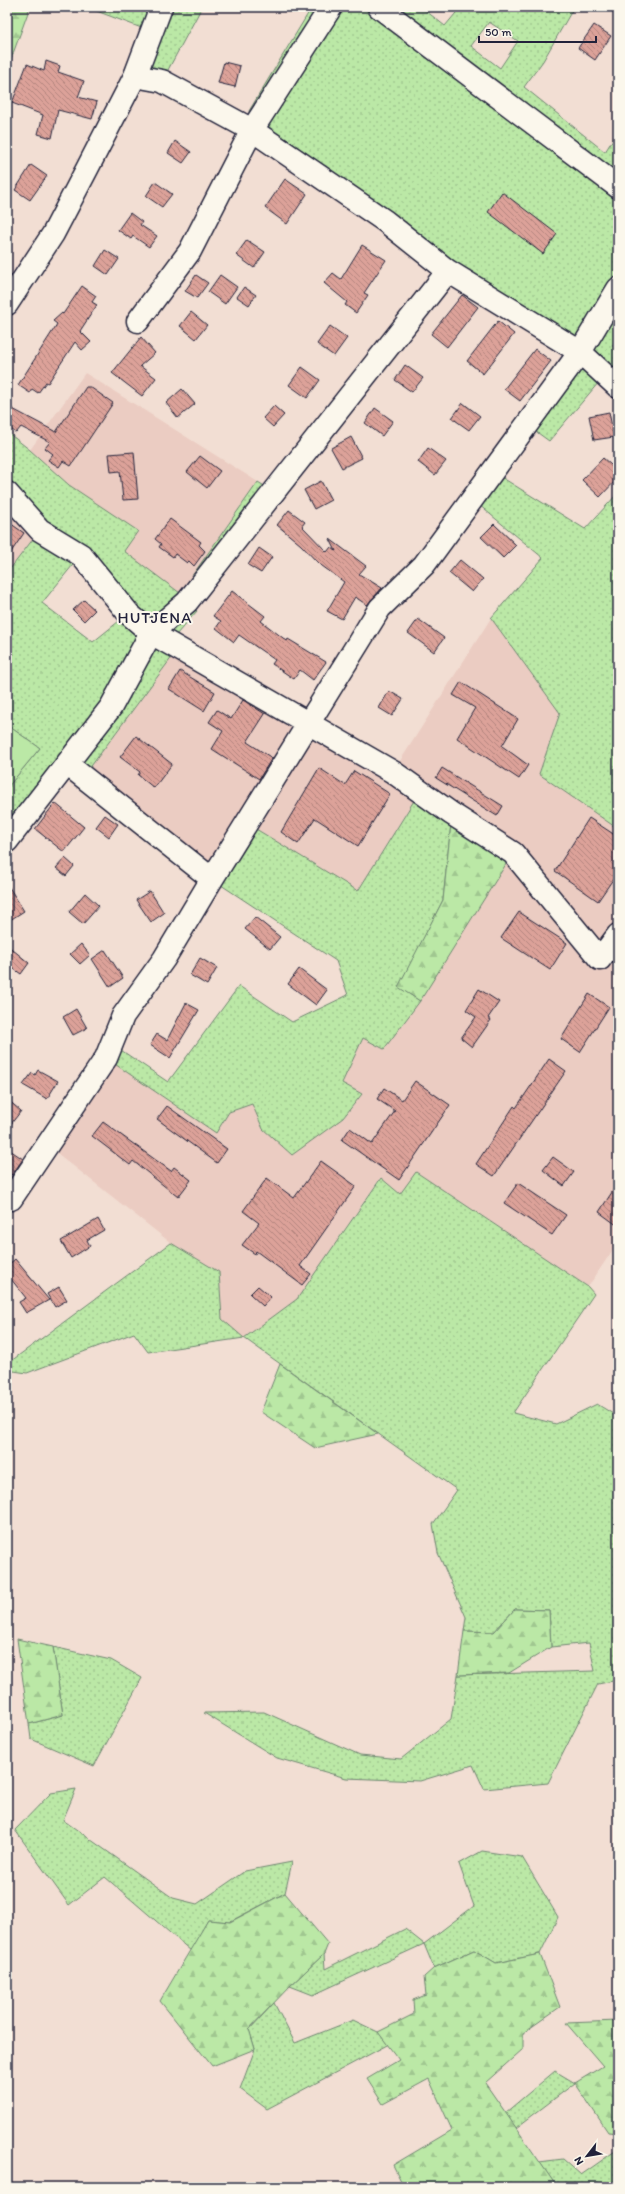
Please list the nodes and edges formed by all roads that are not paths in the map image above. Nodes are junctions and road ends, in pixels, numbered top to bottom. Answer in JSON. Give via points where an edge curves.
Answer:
{"nodes":[{"id":1,"x":161,"y":7,"type":"edge"},
{"id":2,"x":331,"y":7,"type":"edge"},
{"id":3,"x":379,"y":7,"type":"edge"},
{"id":4,"x":135,"y":76,"type":"junction"},
{"id":5,"x":252,"y":130,"type":"junction"},
{"id":6,"x":618,"y":187,"type":"edge"},
{"id":7,"x":448,"y":271,"type":"junction"},
{"id":8,"x":618,"y":289,"type":"edge"},
{"id":9,"x":7,"y":304,"type":"edge"},
{"id":10,"x":138,"y":321,"type":"dead end"},
{"id":11,"x":580,"y":352,"type":"junction"},
{"id":12,"x":618,"y":387,"type":"edge"},
{"id":13,"x":7,"y":493,"type":"edge"},
{"id":14,"x":151,"y":634,"type":"junction"},
{"id":15,"x":308,"y":725,"type":"junction"},
{"id":16,"x":67,"y":764,"type":"junction"},
{"id":17,"x":7,"y":842,"type":"edge"},
{"id":18,"x":212,"y":879,"type":"junction"},
{"id":19,"x":618,"y":935,"type":"edge"},
{"id":20,"x":7,"y":1197,"type":"edge"}],
"edges":[{"from":1,"to":4,"type":"street"},
{"from":2,"to":5,"type":"street"},
{"from":3,"to":6,"type":"street"},
{"from":4,"to":5,"type":"street","via":[[162,81]]},
{"from":4,"to":9,"type":"street","via":[[53,234]]},
{"from":5,"to":7,"type":"street","via":[[385,221]]},
{"from":5,"to":10,"type":"street","via":[[190,251]]},
{"from":7,"to":11,"type":"street"},
{"from":7,"to":14,"type":"street","via":[[187,602]]},
{"from":8,"to":11,"type":"street"},
{"from":11,"to":12,"type":"street"},
{"from":11,"to":15,"type":"street","via":[[424,565],[380,608]]},
{"from":13,"to":14,"type":"street","via":[[40,530],[81,555],[129,614]]},
{"from":14,"to":15,"type":"street"},
{"from":14,"to":16,"type":"street","via":[[111,707]]},
{"from":15,"to":18,"type":"street"},
{"from":15,"to":19,"type":"street","via":[[393,772],[513,853],[600,959]]},
{"from":16,"to":17,"type":"street"},
{"from":16,"to":18,"type":"street"},
{"from":18,"to":20,"type":"street","via":[[164,959],[123,1016],[106,1058],[11,1199]]}]}
